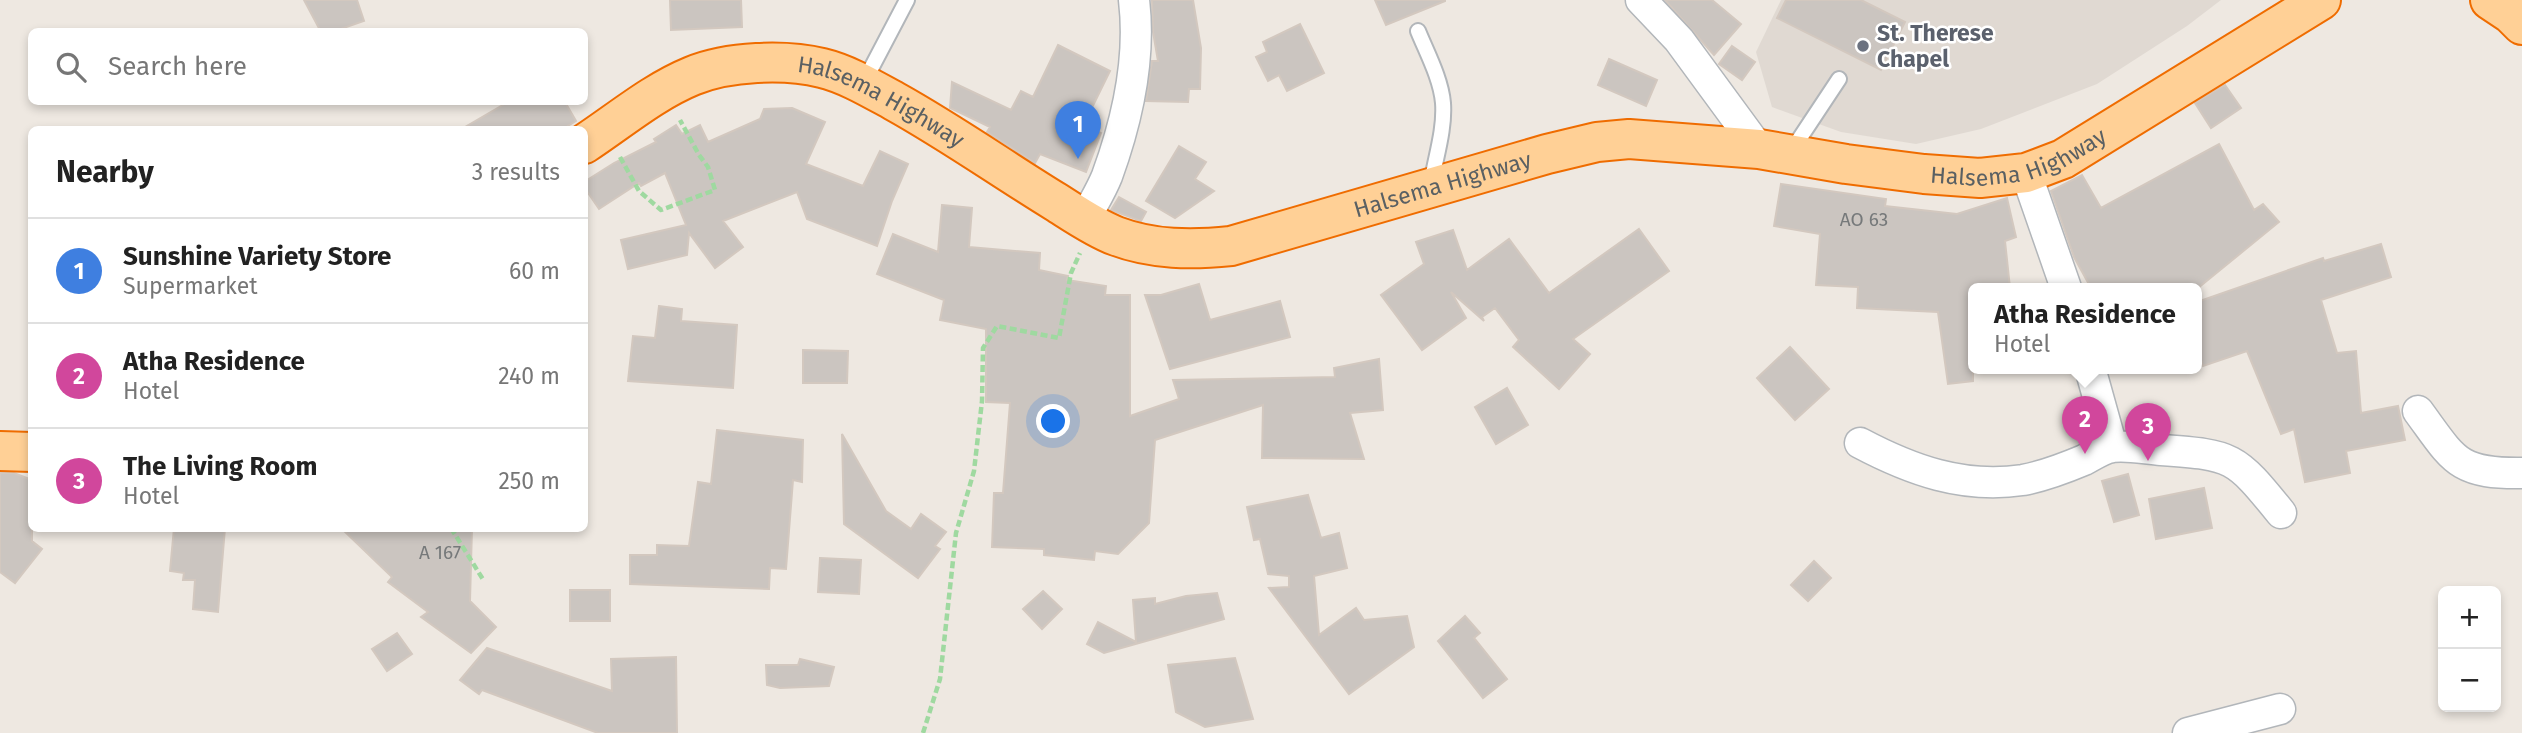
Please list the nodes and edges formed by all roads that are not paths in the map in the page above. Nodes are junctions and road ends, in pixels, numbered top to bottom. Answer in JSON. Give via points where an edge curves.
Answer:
{"nodes":[{"id":1,"x":907,"y":0,"type":"edge"},
{"id":2,"x":1134,"y":0,"type":"edge"},
{"id":3,"x":1641,"y":0,"type":"edge"},
{"id":4,"x":2321,"y":0,"type":"edge"},
{"id":5,"x":2490,"y":0,"type":"edge"},
{"id":6,"x":2522,"y":25,"type":"edge"},
{"id":7,"x":1418,"y":30,"type":"dead end"},
{"id":8,"x":1839,"y":79,"type":"dead end"},
{"id":9,"x":863,"y":85,"type":"junction"},
{"id":10,"x":595,"y":137,"type":"edge"},
{"id":11,"x":1774,"y":151,"type":"junction"},
{"id":12,"x":2026,"y":173,"type":"junction"},
{"id":13,"x":1430,"y":190,"type":"junction"},
{"id":14,"x":1089,"y":222,"type":"junction"},
{"id":15,"x":2064,"y":283,"type":"edge"},
{"id":16,"x":2092,"y":374,"type":"edge"},
{"id":17,"x":2418,"y":411,"type":"dead end"},
{"id":18,"x":1860,"y":443,"type":"dead end"},
{"id":19,"x":2112,"y":446,"type":"junction"},
{"id":20,"x":0,"y":451,"type":"edge"},
{"id":21,"x":28,"y":452,"type":"edge"},
{"id":22,"x":2522,"y":473,"type":"edge"},
{"id":23,"x":2281,"y":513,"type":"dead end"},
{"id":24,"x":2280,"y":709,"type":"dead end"},
{"id":25,"x":2188,"y":733,"type":"edge"}],
"edges":[{"from":1,"to":9,"type":"lane"},
{"from":2,"to":14,"type":"street","via":[[1135,52],[1121,131]]},
{"from":3,"to":11,"type":"street"},
{"from":4,"to":12,"type":"highway","name":"Halsema Highway","via":[[2063,159]]},
{"from":5,"to":6,"type":"highway"},
{"from":7,"to":13,"type":"lane","via":[[1443,102]]},
{"from":8,"to":11,"type":"lane"},
{"from":9,"to":10,"type":"highway","name":"Halsema Highway","via":[[824,68],[782,61],[739,65],[693,76]]},
{"from":9,"to":14,"type":"highway","name":"Halsema Highway","via":[[923,117]]},
{"from":11,"to":12,"type":"highway","name":"Halsema Highway","via":[[1924,174],[1980,177]]},
{"from":11,"to":13,"type":"highway","name":"Halsema Highway","via":[[1629,139],[1597,142]]},
{"from":12,"to":15,"type":"street"},
{"from":13,"to":14,"type":"highway","name":"Halsema Highway","via":[[1231,246],[1190,250],[1116,236]]},
{"from":16,"to":19,"type":"street"},
{"from":17,"to":22,"type":"street","via":[[2450,454],[2467,467],[2490,474]]},
{"from":18,"to":19,"type":"street","via":[[1900,464],[1979,482],[2023,480],[2063,469]]},
{"from":19,"to":23,"type":"street","via":[[2217,455],[2249,474]]},
{"from":20,"to":21,"type":"highway"},
{"from":24,"to":25,"type":"street"}]}
